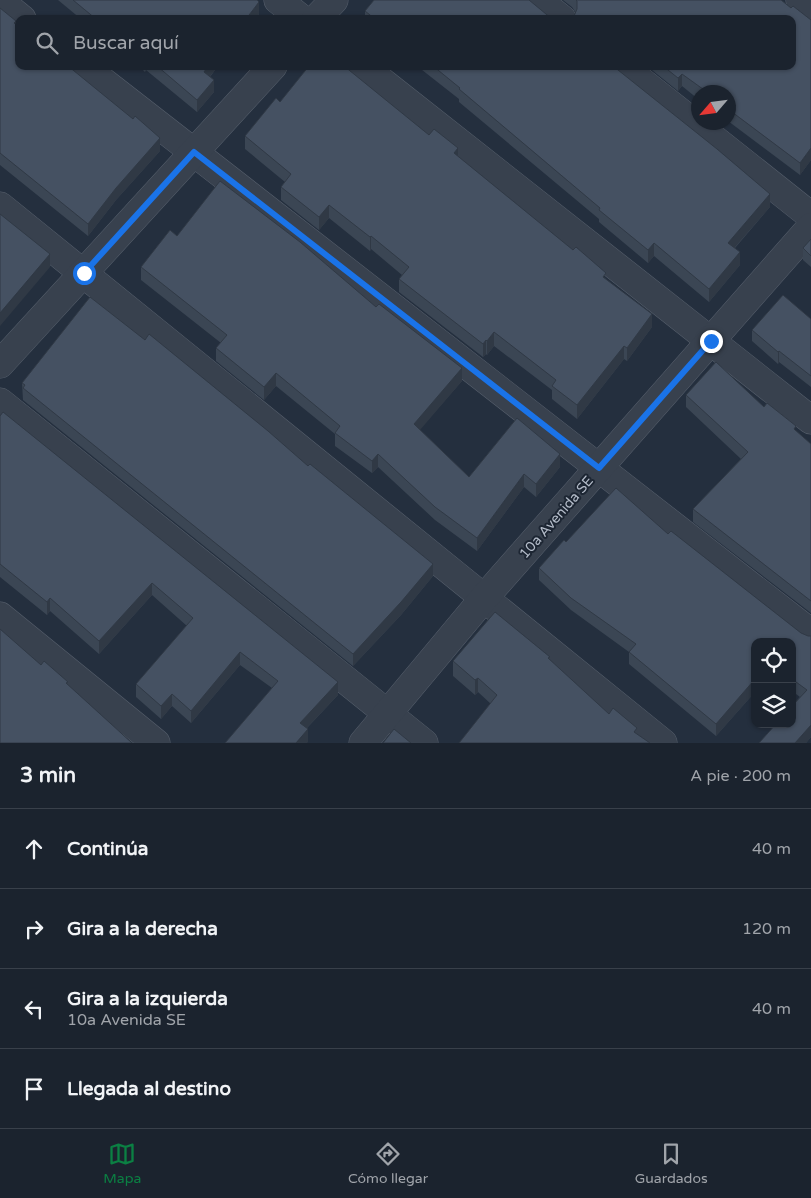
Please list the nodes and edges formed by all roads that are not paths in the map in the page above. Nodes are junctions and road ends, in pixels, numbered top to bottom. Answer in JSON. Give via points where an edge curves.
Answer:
{"nodes":[{"id":1,"x":278,"y":0,"type":"edge"},
{"id":2,"x":334,"y":0,"type":"edge"},
{"id":3,"x":538,"y":0,"type":"edge"},
{"id":4,"x":800,"y":0,"type":"edge"},
{"id":5,"x":0,"y":1,"type":"edge"},
{"id":6,"x":811,"y":8,"type":"edge"},
{"id":7,"x":17,"y":15,"type":"edge"},
{"id":8,"x":297,"y":15,"type":"edge"},
{"id":9,"x":320,"y":15,"type":"edge"},
{"id":10,"x":557,"y":15,"type":"edge"},
{"id":11,"x":89,"y":70,"type":"edge"},
{"id":12,"x":269,"y":70,"type":"edge"},
{"id":13,"x":367,"y":70,"type":"edge"},
{"id":14,"x":627,"y":70,"type":"edge"},
{"id":15,"x":194,"y":152,"type":"junction"},
{"id":16,"x":0,"y":206,"type":"edge"},
{"id":17,"x":811,"y":216,"type":"edge"},
{"id":18,"x":811,"y":227,"type":"edge"},
{"id":19,"x":84,"y":273,"type":"junction"},
{"id":20,"x":711,"y":341,"type":"junction"},
{"id":21,"x":0,"y":364,"type":"edge"},
{"id":22,"x":0,"y":402,"type":"edge"},
{"id":23,"x":811,"y":420,"type":"edge"},
{"id":24,"x":599,"y":468,"type":"junction"},
{"id":25,"x":484,"y":598,"type":"junction"},
{"id":26,"x":0,"y":616,"type":"edge"},
{"id":27,"x":811,"y":633,"type":"edge"},
{"id":28,"x":388,"y":714,"type":"junction"},
{"id":29,"x":156,"y":743,"type":"edge"},
{"id":30,"x":363,"y":743,"type":"edge"},
{"id":31,"x":424,"y":743,"type":"edge"},
{"id":32,"x":663,"y":743,"type":"edge"}],
"edges":[{"from":1,"to":8,"type":"street"},
{"from":2,"to":9,"type":"street"},
{"from":3,"to":10,"type":"street"},
{"from":4,"to":6,"type":"street"},
{"from":5,"to":7,"type":"street"},
{"from":11,"to":15,"type":"street"},
{"from":12,"to":15,"type":"street"},
{"from":13,"to":20,"type":"street"},
{"from":14,"to":17,"type":"street"},
{"from":15,"to":19,"type":"street"},
{"from":15,"to":24,"type":"street"},
{"from":16,"to":19,"type":"street"},
{"from":18,"to":20,"type":"street","name":"10a Avenida SE"},
{"from":19,"to":21,"type":"street"},
{"from":19,"to":25,"type":"street"},
{"from":20,"to":23,"type":"street"},
{"from":20,"to":24,"type":"street","name":"10a Avenida SE"},
{"from":22,"to":28,"type":"street"},
{"from":24,"to":25,"type":"street","name":"10a Avenida SE"},
{"from":24,"to":27,"type":"street"},
{"from":25,"to":28,"type":"street","name":"10a Avenida SE"},
{"from":25,"to":32,"type":"street"},
{"from":26,"to":29,"type":"street"},
{"from":28,"to":30,"type":"street","name":"10a Avenida SE"},
{"from":28,"to":31,"type":"street"}]}
